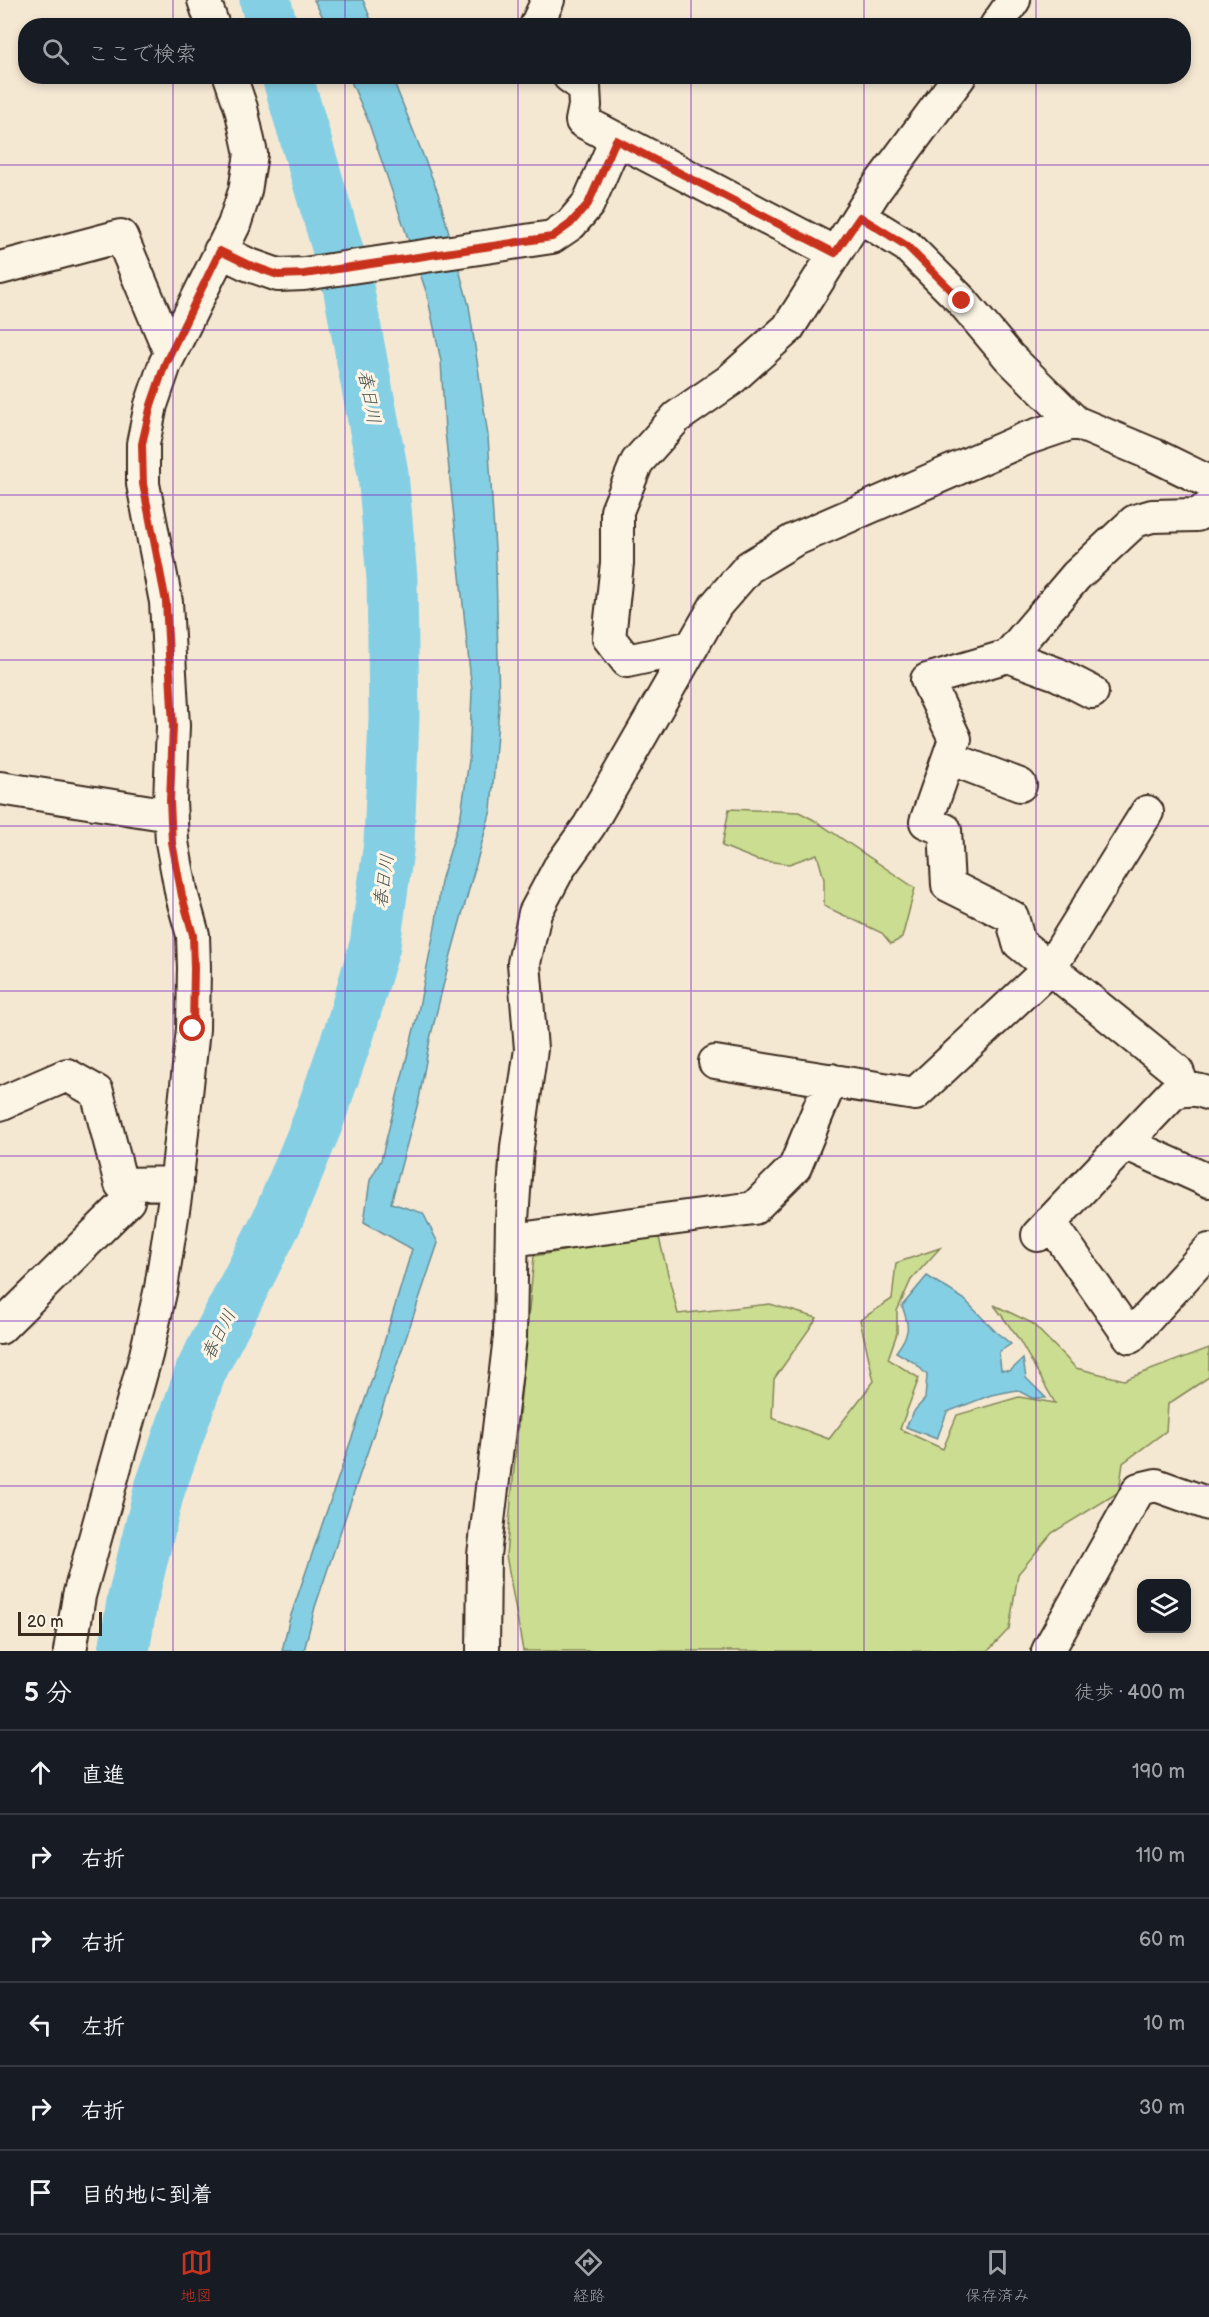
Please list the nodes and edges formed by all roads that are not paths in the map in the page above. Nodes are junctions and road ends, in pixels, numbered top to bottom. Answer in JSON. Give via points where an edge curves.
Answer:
{"nodes":[{"id":1,"x":204,"y":0,"type":"edge"},
{"id":2,"x":548,"y":0,"type":"edge"},
{"id":3,"x":1014,"y":0,"type":"edge"},
{"id":4,"x":210,"y":18,"type":"edge"},
{"id":5,"x":540,"y":18,"type":"edge"},
{"id":6,"x":1002,"y":18,"type":"edge"},
{"id":7,"x":233,"y":84,"type":"edge"},
{"id":8,"x":580,"y":84,"type":"edge"},
{"id":9,"x":954,"y":84,"type":"edge"},
{"id":10,"x":616,"y":140,"type":"junction"},
{"id":11,"x":860,"y":217,"type":"junction"},
{"id":12,"x":220,"y":251,"type":"junction"},
{"id":13,"x":835,"y":253,"type":"junction"},
{"id":14,"x":0,"y":268,"type":"edge"},
{"id":15,"x":171,"y":352,"type":"junction"},
{"id":16,"x":1075,"y":422,"type":"junction"},
{"id":17,"x":1209,"y":482,"type":"edge"},
{"id":18,"x":1209,"y":507,"type":"edge"},
{"id":19,"x":692,"y":647,"type":"junction"},
{"id":20,"x":1008,"y":656,"type":"junction"},
{"id":21,"x":1092,"y":692,"type":"dead end"},
{"id":22,"x":949,"y":758,"type":"junction"},
{"id":23,"x":1020,"y":785,"type":"dead end"},
{"id":24,"x":0,"y":788,"type":"edge"},
{"id":25,"x":1147,"y":812,"type":"dead end"},
{"id":26,"x":170,"y":815,"type":"junction"},
{"id":27,"x":1050,"y":968,"type":"junction"},
{"id":28,"x":715,"y":1062,"type":"dead end"},
{"id":29,"x":831,"y":1080,"type":"junction"},
{"id":30,"x":1196,"y":1092,"type":"edge"},
{"id":31,"x":0,"y":1104,"type":"edge"},
{"id":32,"x":1125,"y":1143,"type":"junction"},
{"id":33,"x":1209,"y":1181,"type":"edge"},
{"id":34,"x":130,"y":1184,"type":"junction"},
{"id":35,"x":177,"y":1184,"type":"junction"},
{"id":36,"x":512,"y":1240,"type":"junction"},
{"id":37,"x":1209,"y":1250,"type":"edge"},
{"id":38,"x":0,"y":1328,"type":"edge"},
{"id":39,"x":1209,"y":1504,"type":"edge"},
{"id":40,"x":70,"y":1651,"type":"edge"},
{"id":41,"x":483,"y":1651,"type":"edge"},
{"id":42,"x":1048,"y":1651,"type":"edge"}],
"edges":[{"from":1,"to":4,"type":"street"},
{"from":2,"to":5,"type":"street"},
{"from":3,"to":6,"type":"street"},
{"from":7,"to":12,"type":"street","via":[[251,154],[245,191]]},
{"from":8,"to":10,"type":"street","via":[[584,87],[582,122]]},
{"from":9,"to":11,"type":"street","via":[[876,189]]},
{"from":10,"to":12,"type":"street","via":[[588,204],[552,237],[278,275]]},
{"from":10,"to":13,"type":"street"},
{"from":11,"to":13,"type":"street"},
{"from":11,"to":16,"type":"street","via":[[907,246]]},
{"from":12,"to":15,"type":"street"},
{"from":13,"to":19,"type":"street","via":[[788,328],[729,381],[677,417],[637,462],[617,511],[617,563],[609,638],[627,661]]},
{"from":14,"to":15,"type":"street","via":[[121,236]]},
{"from":15,"to":26,"type":"street","via":[[151,405],[142,444],[143,484],[166,602],[173,726]]},
{"from":16,"to":17,"type":"street"},
{"from":16,"to":19,"type":"street","via":[[1024,439],[794,540],[758,561],[716,605]]},
{"from":18,"to":20,"type":"street","via":[[1197,515],[1152,516],[1136,521],[1076,576]]},
{"from":19,"to":36,"type":"street","via":[[590,826],[559,868],[535,913],[524,963],[531,1049],[517,1147]]},
{"from":20,"to":21,"type":"street"},
{"from":20,"to":22,"type":"street","via":[[927,680],[955,739]]},
{"from":22,"to":23,"type":"street"},
{"from":22,"to":27,"type":"street","via":[[926,822],[945,830],[948,885],[1012,917],[1019,943]]},
{"from":24,"to":26,"type":"street"},
{"from":25,"to":27,"type":"street"},
{"from":26,"to":35,"type":"street","via":[[174,853],[193,935],[194,968],[193,1029]]},
{"from":27,"to":29,"type":"street","via":[[915,1094]]},
{"from":27,"to":30,"type":"street","via":[[1177,1071]]},
{"from":28,"to":29,"type":"street"},
{"from":29,"to":36,"type":"street","via":[[795,1167],[754,1208]]},
{"from":30,"to":32,"type":"street","via":[[1173,1092]]},
{"from":31,"to":34,"type":"street","via":[[67,1075],[97,1092],[121,1184]]},
{"from":32,"to":33,"type":"street"},
{"from":32,"to":37,"type":"street","via":[[1044,1228],[1130,1337]]},
{"from":34,"to":35,"type":"street"},
{"from":34,"to":38,"type":"street","via":[[128,1201]]},
{"from":35,"to":40,"type":"street","via":[[146,1355],[79,1596]]},
{"from":36,"to":41,"type":"street","via":[[510,1337],[484,1556]]},
{"from":39,"to":42,"type":"street","via":[[1156,1485],[1139,1489]]}]}
